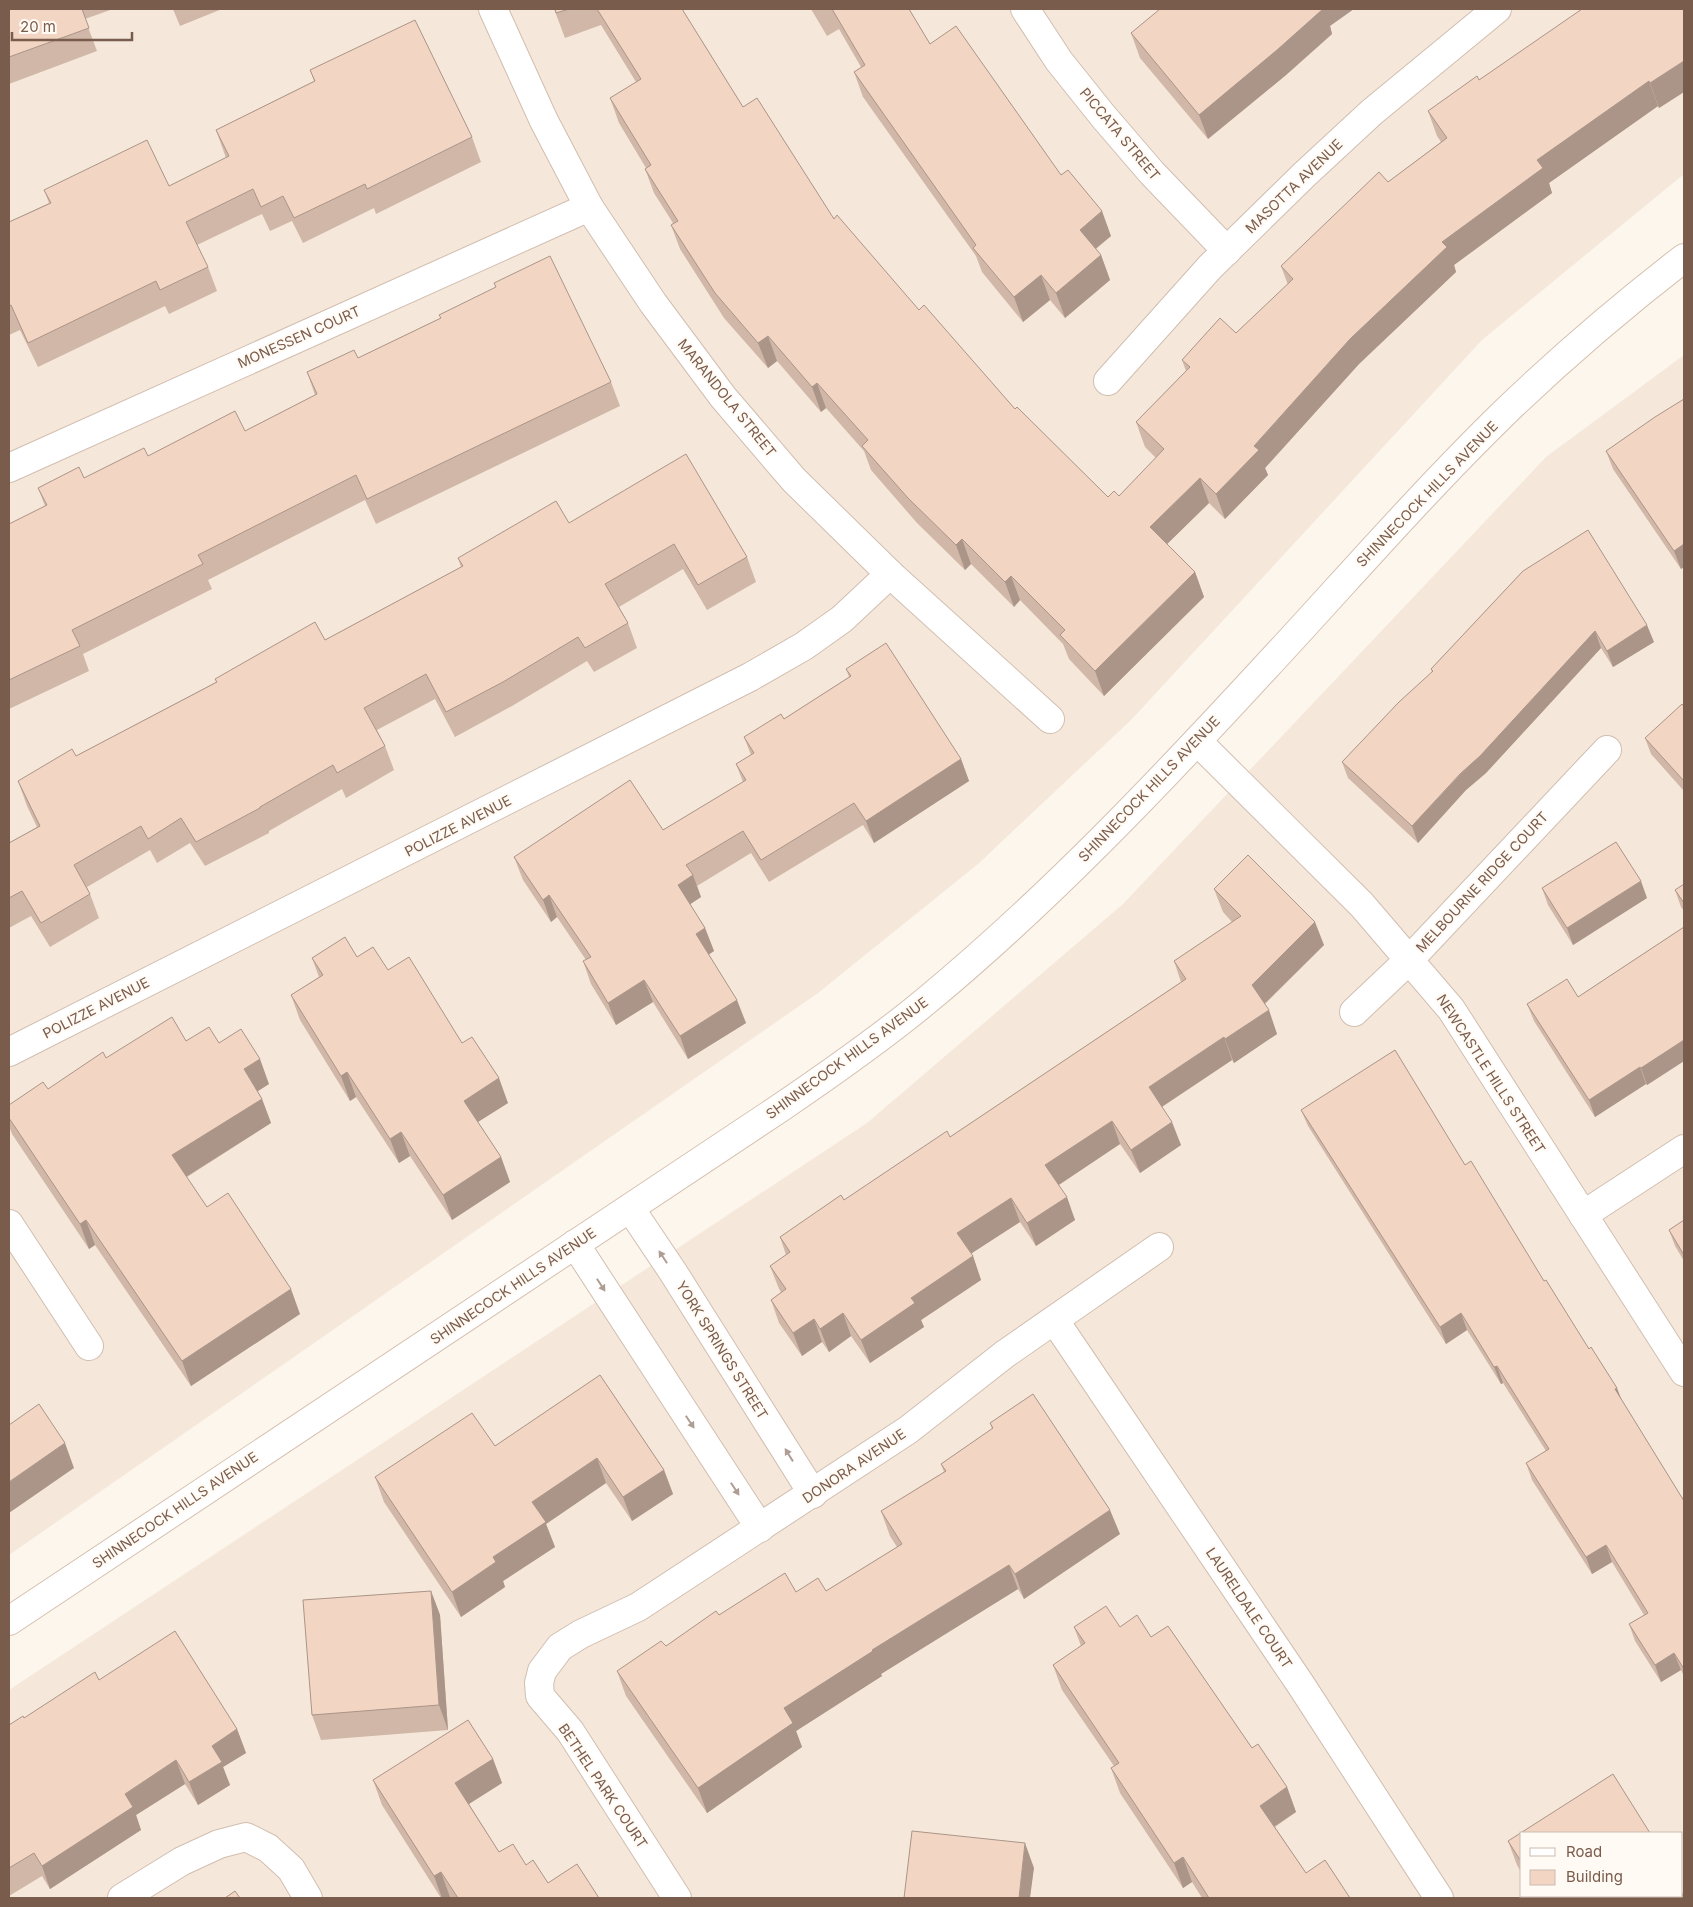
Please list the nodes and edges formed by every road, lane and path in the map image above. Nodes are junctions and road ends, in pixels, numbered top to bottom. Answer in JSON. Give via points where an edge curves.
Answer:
{"nodes":[{"id":1,"x":493,"y":9,"type":"edge"},
{"id":2,"x":1025,"y":9,"type":"edge"},
{"id":3,"x":1497,"y":9,"type":"edge"},
{"id":4,"x":589,"y":207,"type":"junction"},
{"id":5,"x":1227,"y":251,"type":"junction"},
{"id":6,"x":1684,"y":258,"type":"edge"},
{"id":7,"x":1108,"y":381,"type":"dead end"},
{"id":8,"x":9,"y":468,"type":"edge"},
{"id":9,"x":890,"y":574,"type":"junction"},
{"id":10,"x":1050,"y":719,"type":"dead end"},
{"id":11,"x":1197,"y":741,"type":"junction"},
{"id":12,"x":1607,"y":750,"type":"dead end"},
{"id":13,"x":1410,"y":959,"type":"junction"},
{"id":14,"x":1354,"y":1012,"type":"dead end"},
{"id":15,"x":9,"y":1052,"type":"edge"},
{"id":16,"x":1684,"y":1149,"type":"edge"},
{"id":17,"x":630,"y":1208,"type":"junction"},
{"id":18,"x":1583,"y":1215,"type":"junction"},
{"id":19,"x":9,"y":1224,"type":"edge"},
{"id":20,"x":575,"y":1244,"type":"junction"},
{"id":21,"x":1160,"y":1247,"type":"dead end"},
{"id":22,"x":1055,"y":1321,"type":"junction"},
{"id":23,"x":89,"y":1346,"type":"dead end"},
{"id":24,"x":1684,"y":1372,"type":"edge"},
{"id":25,"x":813,"y":1494,"type":"junction"},
{"id":26,"x":760,"y":1528,"type":"junction"},
{"id":27,"x":9,"y":1621,"type":"edge"},
{"id":28,"x":542,"y":1671,"type":"joint"},
{"id":29,"x":122,"y":1898,"type":"edge"},
{"id":30,"x":308,"y":1898,"type":"edge"},
{"id":31,"x":677,"y":1898,"type":"edge"},
{"id":32,"x":1439,"y":1898,"type":"edge"}],
"edges":[{"from":1,"to":4,"type":"street","name":"MARANDOLA STREET","via":[[544,121]]},
{"from":2,"to":5,"type":"street","name":"PICCATA STREET","via":[[1059,61],[1103,116]]},
{"from":3,"to":5,"type":"street","name":"MASOTTA AVENUE","via":[[1372,112]]},
{"from":4,"to":8,"type":"street","name":"MONESSEN COURT"},
{"from":4,"to":9,"type":"street","name":"MARANDOLA STREET","via":[[653,303],[723,397],[794,480]]},
{"from":5,"to":7,"type":"street","name":"MASOTTA AVENUE"},
{"from":6,"to":11,"type":"street","name":"SHINNECOCK HILLS AVENUE","via":[[1590,333],[1504,413]]},
{"from":9,"to":10,"type":"street","name":"MARANDOLA STREET"},
{"from":9,"to":15,"type":"street","name":"POLIZZE AVENUE","via":[[842,619],[804,646],[750,677]]},
{"from":11,"to":13,"type":"street","name":"NEWCASTLE HILLS STREET","via":[[1362,904]]},
{"from":11,"to":17,"type":"street","name":"SHINNECOCK HILLS AVENUE","via":[[1016,923],[926,1001],[853,1058]]},
{"from":12,"to":13,"type":"street","name":"MELBOURNE RIDGE COURT"},
{"from":13,"to":14,"type":"street","name":"MELBOURNE RIDGE COURT"},
{"from":13,"to":18,"type":"street","name":"NEWCASTLE HILLS STREET","via":[[1451,1009]]},
{"from":16,"to":18,"type":"street"},
{"from":17,"to":20,"type":"street","name":"SHINNECOCK HILLS AVENUE"},
{"from":25,"to":17,"type":"street","name":"YORK SPRINGS STREET","one_way":true},
{"from":18,"to":24,"type":"street","name":"NEWCASTLE HILLS STREET"},
{"from":19,"to":23,"type":"street"},
{"from":20,"to":26,"type":"street","one_way":true},
{"from":20,"to":27,"type":"street","name":"SHINNECOCK HILLS AVENUE"},
{"from":21,"to":22,"type":"street","name":"DONORA AVENUE"},
{"from":22,"to":25,"type":"street","name":"DONORA AVENUE","via":[[1005,1354],[908,1430]]},
{"from":22,"to":32,"type":"street","name":"LAURELDALE COURT","via":[[1301,1684]]},
{"from":25,"to":26,"type":"street","name":"DONORA AVENUE"},
{"from":26,"to":28,"type":"street","name":"DONORA AVENUE","via":[[638,1607],[560,1647]]},
{"from":28,"to":31,"type":"street","name":"BETHEL PARK COURT","via":[[540,1696],[570,1731]]},
{"from":29,"to":30,"type":"street","via":[[182,1861],[220,1844],[246,1837],[268,1848],[291,1870]]}]}
